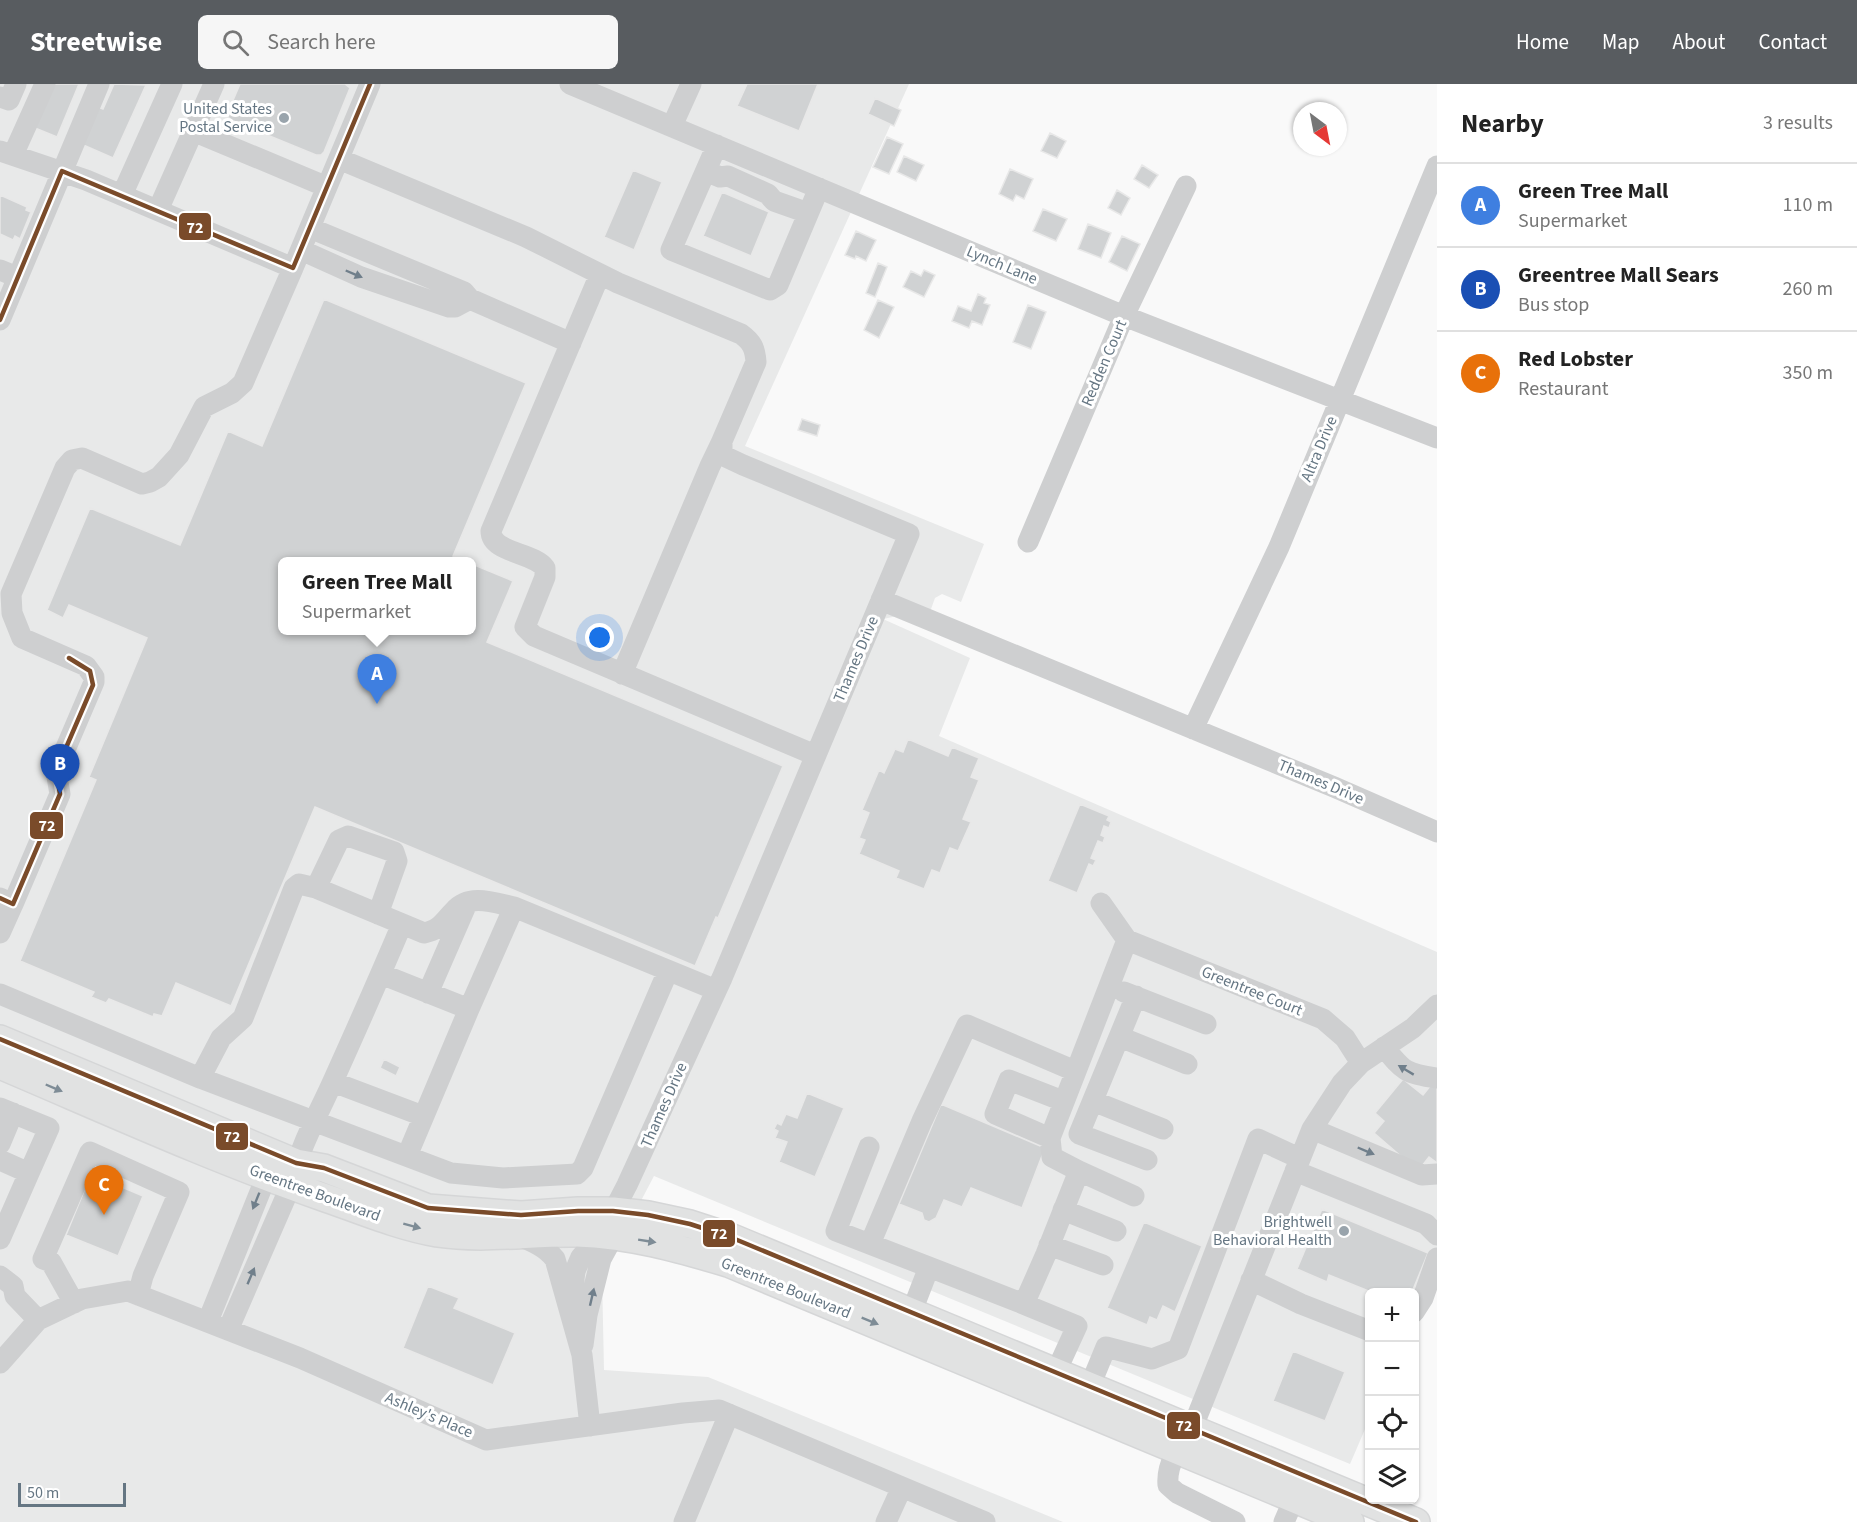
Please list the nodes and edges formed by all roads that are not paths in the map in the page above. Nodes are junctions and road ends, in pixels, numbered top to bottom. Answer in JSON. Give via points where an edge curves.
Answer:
{"nodes":[{"id":1,"x":16,"y":84,"type":"edge"},
{"id":2,"x":45,"y":84,"type":"edge"},
{"id":3,"x":99,"y":84,"type":"edge"},
{"id":4,"x":172,"y":84,"type":"edge"},
{"id":5,"x":214,"y":84,"type":"edge"},
{"id":6,"x":370,"y":84,"type":"edge"},
{"id":7,"x":570,"y":84,"type":"edge"},
{"id":8,"x":692,"y":84,"type":"edge"},
{"id":9,"x":0,"y":97,"type":"edge"},
{"id":10,"x":672,"y":126,"type":"junction"},
{"id":11,"x":193,"y":130,"type":"junction"},
{"id":12,"x":717,"y":145,"type":"junction"},
{"id":13,"x":7,"y":153,"type":"edge"},
{"id":14,"x":339,"y":159,"type":"junction"},
{"id":15,"x":1437,"y":166,"type":"edge"},
{"id":16,"x":62,"y":171,"type":"junction"},
{"id":17,"x":706,"y":171,"type":"junction"},
{"id":18,"x":1186,"y":186,"type":"dead end"},
{"id":19,"x":327,"y":187,"type":"junction"},
{"id":20,"x":819,"y":188,"type":"junction"},
{"id":21,"x":122,"y":195,"type":"junction"},
{"id":22,"x":158,"y":210,"type":"junction"},
{"id":23,"x":808,"y":213,"type":"junction"},
{"id":24,"x":310,"y":228,"type":"junction"},
{"id":25,"x":297,"y":259,"type":"junction"},
{"id":26,"x":9,"y":274,"type":"edge"},
{"id":27,"x":600,"y":274,"type":"junction"},
{"id":28,"x":470,"y":299,"type":"junction"},
{"id":29,"x":1124,"y":316,"type":"junction"},
{"id":30,"x":0,"y":318,"type":"edge"},
{"id":31,"x":571,"y":343,"type":"junction"},
{"id":32,"x":1340,"y":400,"type":"junction"},
{"id":33,"x":1437,"y":438,"type":"edge"},
{"id":34,"x":722,"y":441,"type":"junction"},
{"id":35,"x":1028,"y":542,"type":"dead end"},
{"id":36,"x":881,"y":600,"type":"junction"},
{"id":37,"x":622,"y":674,"type":"junction"},
{"id":38,"x":1193,"y":729,"type":"junction"},
{"id":39,"x":815,"y":755,"type":"junction"},
{"id":40,"x":1437,"y":832,"type":"edge"},
{"id":41,"x":316,"y":888,"type":"junction"},
{"id":42,"x":6,"y":901,"type":"edge"},
{"id":43,"x":468,"y":902,"type":"junction"},
{"id":44,"x":1101,"y":903,"type":"dead end"},
{"id":45,"x":514,"y":907,"type":"junction"},
{"id":46,"x":378,"y":914,"type":"junction"},
{"id":47,"x":402,"y":924,"type":"junction"},
{"id":48,"x":0,"y":933,"type":"edge"},
{"id":49,"x":1127,"y":940,"type":"junction"},
{"id":50,"x":668,"y":971,"type":"junction"},
{"id":51,"x":381,"y":974,"type":"junction"},
{"id":52,"x":1109,"y":986,"type":"junction"},
{"id":53,"x":716,"y":990,"type":"junction"},
{"id":54,"x":428,"y":993,"type":"junction"},
{"id":55,"x":0,"y":994,"type":"edge"},
{"id":56,"x":1136,"y":996,"type":"junction"},
{"id":57,"x":1437,"y":1005,"type":"edge"},
{"id":58,"x":468,"y":1009,"type":"junction"},
{"id":59,"x":1206,"y":1024,"type":"dead end"},
{"id":60,"x":1120,"y":1037,"type":"junction"},
{"id":61,"x":0,"y":1039,"type":"edge"},
{"id":62,"x":1384,"y":1047,"type":"junction"},
{"id":63,"x":1361,"y":1063,"type":"junction"},
{"id":64,"x":1187,"y":1064,"type":"dead end"},
{"id":65,"x":0,"y":1065,"type":"edge"},
{"id":66,"x":1075,"y":1071,"type":"junction"},
{"id":67,"x":200,"y":1078,"type":"junction"},
{"id":68,"x":1437,"y":1078,"type":"edge"},
{"id":69,"x":333,"y":1082,"type":"junction"},
{"id":70,"x":1063,"y":1101,"type":"junction"},
{"id":71,"x":1093,"y":1101,"type":"junction"},
{"id":72,"x":7,"y":1110,"type":"edge"},
{"id":73,"x":423,"y":1116,"type":"junction"},
{"id":74,"x":313,"y":1122,"type":"junction"},
{"id":75,"x":1163,"y":1129,"type":"dead end"},
{"id":76,"x":1312,"y":1129,"type":"junction"},
{"id":77,"x":1050,"y":1138,"type":"junction"},
{"id":78,"x":0,"y":1144,"type":"edge"},
{"id":79,"x":869,"y":1147,"type":"dead end"},
{"id":80,"x":407,"y":1156,"type":"junction"},
{"id":81,"x":0,"y":1160,"type":"edge"},
{"id":82,"x":1147,"y":1160,"type":"dead end"},
{"id":83,"x":1297,"y":1165,"type":"junction"},
{"id":84,"x":1078,"y":1171,"type":"junction"},
{"id":85,"x":29,"y":1173,"type":"junction"},
{"id":86,"x":1437,"y":1174,"type":"edge"},
{"id":87,"x":284,"y":1175,"type":"junction"},
{"id":88,"x":1134,"y":1196,"type":"dead end"},
{"id":89,"x":1063,"y":1210,"type":"junction"},
{"id":90,"x":609,"y":1228,"type":"junction"},
{"id":91,"x":1116,"y":1232,"type":"dead end"},
{"id":92,"x":516,"y":1235,"type":"junction"},
{"id":93,"x":1437,"y":1235,"type":"edge"},
{"id":94,"x":0,"y":1239,"type":"edge"},
{"id":95,"x":870,"y":1244,"type":"junction"},
{"id":96,"x":1049,"y":1245,"type":"junction"},
{"id":97,"x":1437,"y":1258,"type":"edge"},
{"id":98,"x":1103,"y":1265,"type":"dead end"},
{"id":99,"x":929,"y":1267,"type":"junction"},
{"id":100,"x":0,"y":1276,"type":"edge"},
{"id":101,"x":1251,"y":1280,"type":"junction"},
{"id":102,"x":7,"y":1294,"type":"edge"},
{"id":103,"x":138,"y":1295,"type":"junction"},
{"id":104,"x":74,"y":1303,"type":"junction"},
{"id":105,"x":1021,"y":1303,"type":"junction"},
{"id":106,"x":1419,"y":1305,"type":"edge"},
{"id":107,"x":912,"y":1311,"type":"junction"},
{"id":108,"x":570,"y":1312,"type":"junction"},
{"id":109,"x":38,"y":1320,"type":"junction"},
{"id":110,"x":208,"y":1321,"type":"junction"},
{"id":111,"x":1365,"y":1329,"type":"edge"},
{"id":112,"x":228,"y":1330,"type":"junction"},
{"id":113,"x":911,"y":1339,"type":"junction"},
{"id":114,"x":582,"y":1355,"type":"junction"},
{"id":115,"x":0,"y":1363,"type":"edge"},
{"id":116,"x":1051,"y":1384,"type":"junction"},
{"id":117,"x":1085,"y":1398,"type":"junction"},
{"id":118,"x":729,"y":1414,"type":"junction"},
{"id":119,"x":590,"y":1426,"type":"junction"},
{"id":120,"x":1184,"y":1440,"type":"junction"},
{"id":121,"x":902,"y":1487,"type":"junction"},
{"id":122,"x":1294,"y":1499,"type":"edge"},
{"id":123,"x":1390,"y":1517,"type":"edge"},
{"id":124,"x":684,"y":1522,"type":"edge"},
{"id":125,"x":886,"y":1522,"type":"edge"},
{"id":126,"x":985,"y":1522,"type":"edge"},
{"id":127,"x":1235,"y":1522,"type":"edge"},
{"id":128,"x":1350,"y":1522,"type":"edge"}],
"edges":[{"from":1,"to":9,"type":"street","via":[[9,100]]},
{"from":2,"to":13,"type":"street"},
{"from":3,"to":16,"type":"street"},
{"from":4,"to":21,"type":"street"},
{"from":5,"to":11,"type":"street"},
{"from":6,"to":14,"type":"street"},
{"from":7,"to":10,"type":"street","name":"Lynch Lane"},
{"from":8,"to":10,"type":"street"},
{"from":10,"to":12,"type":"street","name":"Lynch Lane"},
{"from":11,"to":19,"type":"street"},
{"from":11,"to":22,"type":"street"},
{"from":12,"to":17,"type":"street"},
{"from":12,"to":20,"type":"street","name":"Lynch Lane"},
{"from":13,"to":16,"type":"street"},
{"from":14,"to":19,"type":"street"},
{"from":14,"to":27,"type":"street","via":[[526,237]]},
{"from":15,"to":32,"type":"street","name":"Altra Drive"},
{"from":16,"to":21,"type":"street"},
{"from":16,"to":26,"type":"street"},
{"from":17,"to":23,"type":"street","via":[[728,176],[768,194],[774,201]]},
{"from":17,"to":23,"type":"street","via":[[671,250],[770,290],[778,285]]},
{"from":18,"to":29,"type":"street","name":"Redden Court"},
{"from":19,"to":24,"type":"street"},
{"from":20,"to":23,"type":"street"},
{"from":20,"to":29,"type":"street","name":"Lynch Lane"},
{"from":21,"to":22,"type":"street"},
{"from":22,"to":25,"type":"street"},
{"from":24,"to":25,"type":"street"},
{"from":24,"to":28,"type":"street","via":[[465,292]]},
{"from":25,"to":28,"type":"street","one_way":true,"via":[[449,308]]},
{"from":25,"to":42,"type":"street","via":[[243,384],[204,407],[182,451],[159,477],[142,484],[76,458],[67,464],[56,487],[11,594],[12,613],[22,638],[86,666],[94,682],[56,771],[60,794]]},
{"from":26,"to":30,"type":"street"},
{"from":27,"to":31,"type":"street"},
{"from":27,"to":34,"type":"street","via":[[749,340],[756,362]]},
{"from":28,"to":31,"type":"street"},
{"from":29,"to":32,"type":"street","name":"Lynch Lane"},
{"from":29,"to":35,"type":"street","name":"Redden Court"},
{"from":31,"to":37,"type":"street","via":[[491,534],[498,544],[545,568],[526,630]]},
{"from":32,"to":33,"type":"street","name":"Lynch Lane"},
{"from":32,"to":38,"type":"street","name":"Altra Drive","via":[[1279,547]]},
{"from":34,"to":36,"type":"street","via":[[726,457],[909,534]]},
{"from":34,"to":37,"type":"street"},
{"from":36,"to":38,"type":"street","name":"Thames Drive"},
{"from":36,"to":39,"type":"street","name":"Thames Drive"},
{"from":37,"to":39,"type":"street"},
{"from":38,"to":40,"type":"street","name":"Thames Drive"},
{"from":39,"to":53,"type":"street","name":"Thames Drive"},
{"from":41,"to":46,"type":"street"},
{"from":41,"to":46,"type":"street","via":[[339,840],[348,836],[394,852],[397,861]]},
{"from":41,"to":67,"type":"street","via":[[299,884],[294,888],[243,1018],[221,1038]]},
{"from":42,"to":48,"type":"street"},
{"from":43,"to":45,"type":"street","via":[[482,900]]},
{"from":43,"to":47,"type":"street","via":[[454,909],[436,930],[424,933]]},
{"from":43,"to":54,"type":"street"},
{"from":44,"to":49,"type":"street"},
{"from":45,"to":50,"type":"street"},
{"from":45,"to":58,"type":"street"},
{"from":46,"to":47,"type":"street"},
{"from":47,"to":51,"type":"street"},
{"from":49,"to":52,"type":"street"},
{"from":49,"to":63,"type":"street","name":"Greentree Court","via":[[1323,1019],[1345,1038]]},
{"from":50,"to":53,"type":"street"},
{"from":50,"to":80,"type":"street","via":[[583,1168],[577,1174],[503,1178],[451,1173]]},
{"from":51,"to":54,"type":"street"},
{"from":51,"to":69,"type":"street"},
{"from":52,"to":56,"type":"street"},
{"from":52,"to":66,"type":"street"},
{"from":53,"to":90,"type":"street","name":"Thames Drive"},
{"from":54,"to":58,"type":"street"},
{"from":55,"to":67,"type":"street"},
{"from":56,"to":59,"type":"street"},
{"from":56,"to":60,"type":"street"},
{"from":57,"to":62,"type":"street","via":[[1413,1028]]},
{"from":58,"to":73,"type":"street"},
{"from":60,"to":64,"type":"street"},
{"from":60,"to":71,"type":"street"},
{"from":61,"to":87,"type":"main road","name":"Greentree Boulevard"},
{"from":62,"to":63,"type":"street"},
{"from":68,"to":62,"type":"street","one_way":true,"via":[[1400,1068]]},
{"from":63,"to":76,"type":"street","via":[[1337,1089]]},
{"from":65,"to":87,"type":"main road","name":"Greentree Boulevard","one_way":true},
{"from":66,"to":70,"type":"street"},
{"from":66,"to":95,"type":"street","via":[[967,1025]]},
{"from":67,"to":74,"type":"street"},
{"from":69,"to":73,"type":"street"},
{"from":69,"to":74,"type":"street"},
{"from":70,"to":77,"type":"street"},
{"from":70,"to":77,"type":"street","via":[[1009,1080],[995,1114]]},
{"from":71,"to":75,"type":"street"},
{"from":71,"to":82,"type":"street","via":[[1080,1134]]},
{"from":72,"to":78,"type":"street"},
{"from":72,"to":85,"type":"street","via":[[49,1128]]},
{"from":73,"to":80,"type":"street"},
{"from":74,"to":80,"type":"street"},
{"from":74,"to":87,"type":"street"},
{"from":76,"to":83,"type":"street"},
{"from":76,"to":86,"type":"street","one_way":true,"via":[[1422,1175]]},
{"from":77,"to":84,"type":"street","via":[[1052,1157]]},
{"from":79,"to":95,"type":"street","via":[[836,1231]]},
{"from":81,"to":85,"type":"street"},
{"from":83,"to":93,"type":"street","via":[[1426,1224]]},
{"from":83,"to":101,"type":"street"},
{"from":83,"to":117,"type":"street","via":[[1258,1139],[1178,1349],[1152,1359],[1106,1347]]},
{"from":84,"to":88,"type":"street"},
{"from":84,"to":89,"type":"street"},
{"from":85,"to":94,"type":"street"},
{"from":87,"to":90,"type":"main road","name":"Greentree Boulevard","via":[[324,1168],[428,1208],[521,1215],[578,1211]]},
{"from":87,"to":92,"type":"main road","name":"Greentree Boulevard","one_way":true,"via":[[394,1221],[436,1233]]},
{"from":87,"to":110,"type":"street","one_way":true},
{"from":112,"to":87,"type":"street","one_way":true},
{"from":89,"to":91,"type":"street"},
{"from":89,"to":96,"type":"street"},
{"from":90,"to":92,"type":"main road","name":"Greentree Boulevard"},
{"from":90,"to":107,"type":"main road","name":"Greentree Boulevard","via":[[659,1217],[730,1237]]},
{"from":90,"to":108,"type":"street","via":[[581,1257],[574,1271]]},
{"from":90,"to":113,"type":"main road","name":"Greentree Boulevard","one_way":true,"via":[[728,1263]]},
{"from":114,"to":90,"type":"street","one_way":true,"via":[[587,1315]]},
{"from":92,"to":108,"type":"street","via":[[538,1244],[555,1259]]},
{"from":95,"to":99,"type":"street"},
{"from":96,"to":98,"type":"street"},
{"from":96,"to":105,"type":"street","via":[[1024,1304]]},
{"from":97,"to":106,"type":"street"},
{"from":99,"to":105,"type":"street"},
{"from":99,"to":107,"type":"street"},
{"from":100,"to":102,"type":"street","via":[[13,1286]]},
{"from":101,"to":111,"type":"street"},
{"from":101,"to":120,"type":"street"},
{"from":102,"to":109,"type":"street"},
{"from":103,"to":104,"type":"street","name":"Ashley's Place","via":[[128,1291]]},
{"from":103,"to":104,"type":"street","via":[[178,1192],[90,1152],[42,1259],[51,1262]]},
{"from":103,"to":110,"type":"street","name":"Ashley's Place"},
{"from":104,"to":109,"type":"street","name":"Ashley's Place"},
{"from":105,"to":116,"type":"street","via":[[1077,1326]]},
{"from":107,"to":113,"type":"street"},
{"from":107,"to":116,"type":"main road","name":"Greentree Boulevard"},
{"from":108,"to":114,"type":"street"},
{"from":109,"to":115,"type":"street","name":"Ashley's Place"},
{"from":110,"to":112,"type":"street","name":"Ashley's Place"},
{"from":112,"to":119,"type":"street","name":"Ashley's Place","via":[[486,1440]]},
{"from":113,"to":116,"type":"main road","name":"Greentree Boulevard"},
{"from":114,"to":119,"type":"street"},
{"from":116,"to":117,"type":"main road","name":"Greentree Boulevard"},
{"from":117,"to":120,"type":"main road","name":"Greentree Boulevard"},
{"from":118,"to":119,"type":"street","name":"Ashley's Place","via":[[719,1410],[683,1413]]},
{"from":118,"to":121,"type":"street","name":"Ashley's Place"},
{"from":118,"to":124,"type":"street"},
{"from":120,"to":122,"type":"main road","name":"Greentree Boulevard"},
{"from":120,"to":127,"type":"street","via":[[1168,1475],[1168,1485]]},
{"from":121,"to":125,"type":"street"},
{"from":121,"to":126,"type":"street","name":"Ashley's Place"},
{"from":122,"to":123,"type":"main road","name":"Greentree Boulevard"},
{"from":122,"to":128,"type":"main road","name":"Greentree Boulevard"}]}
